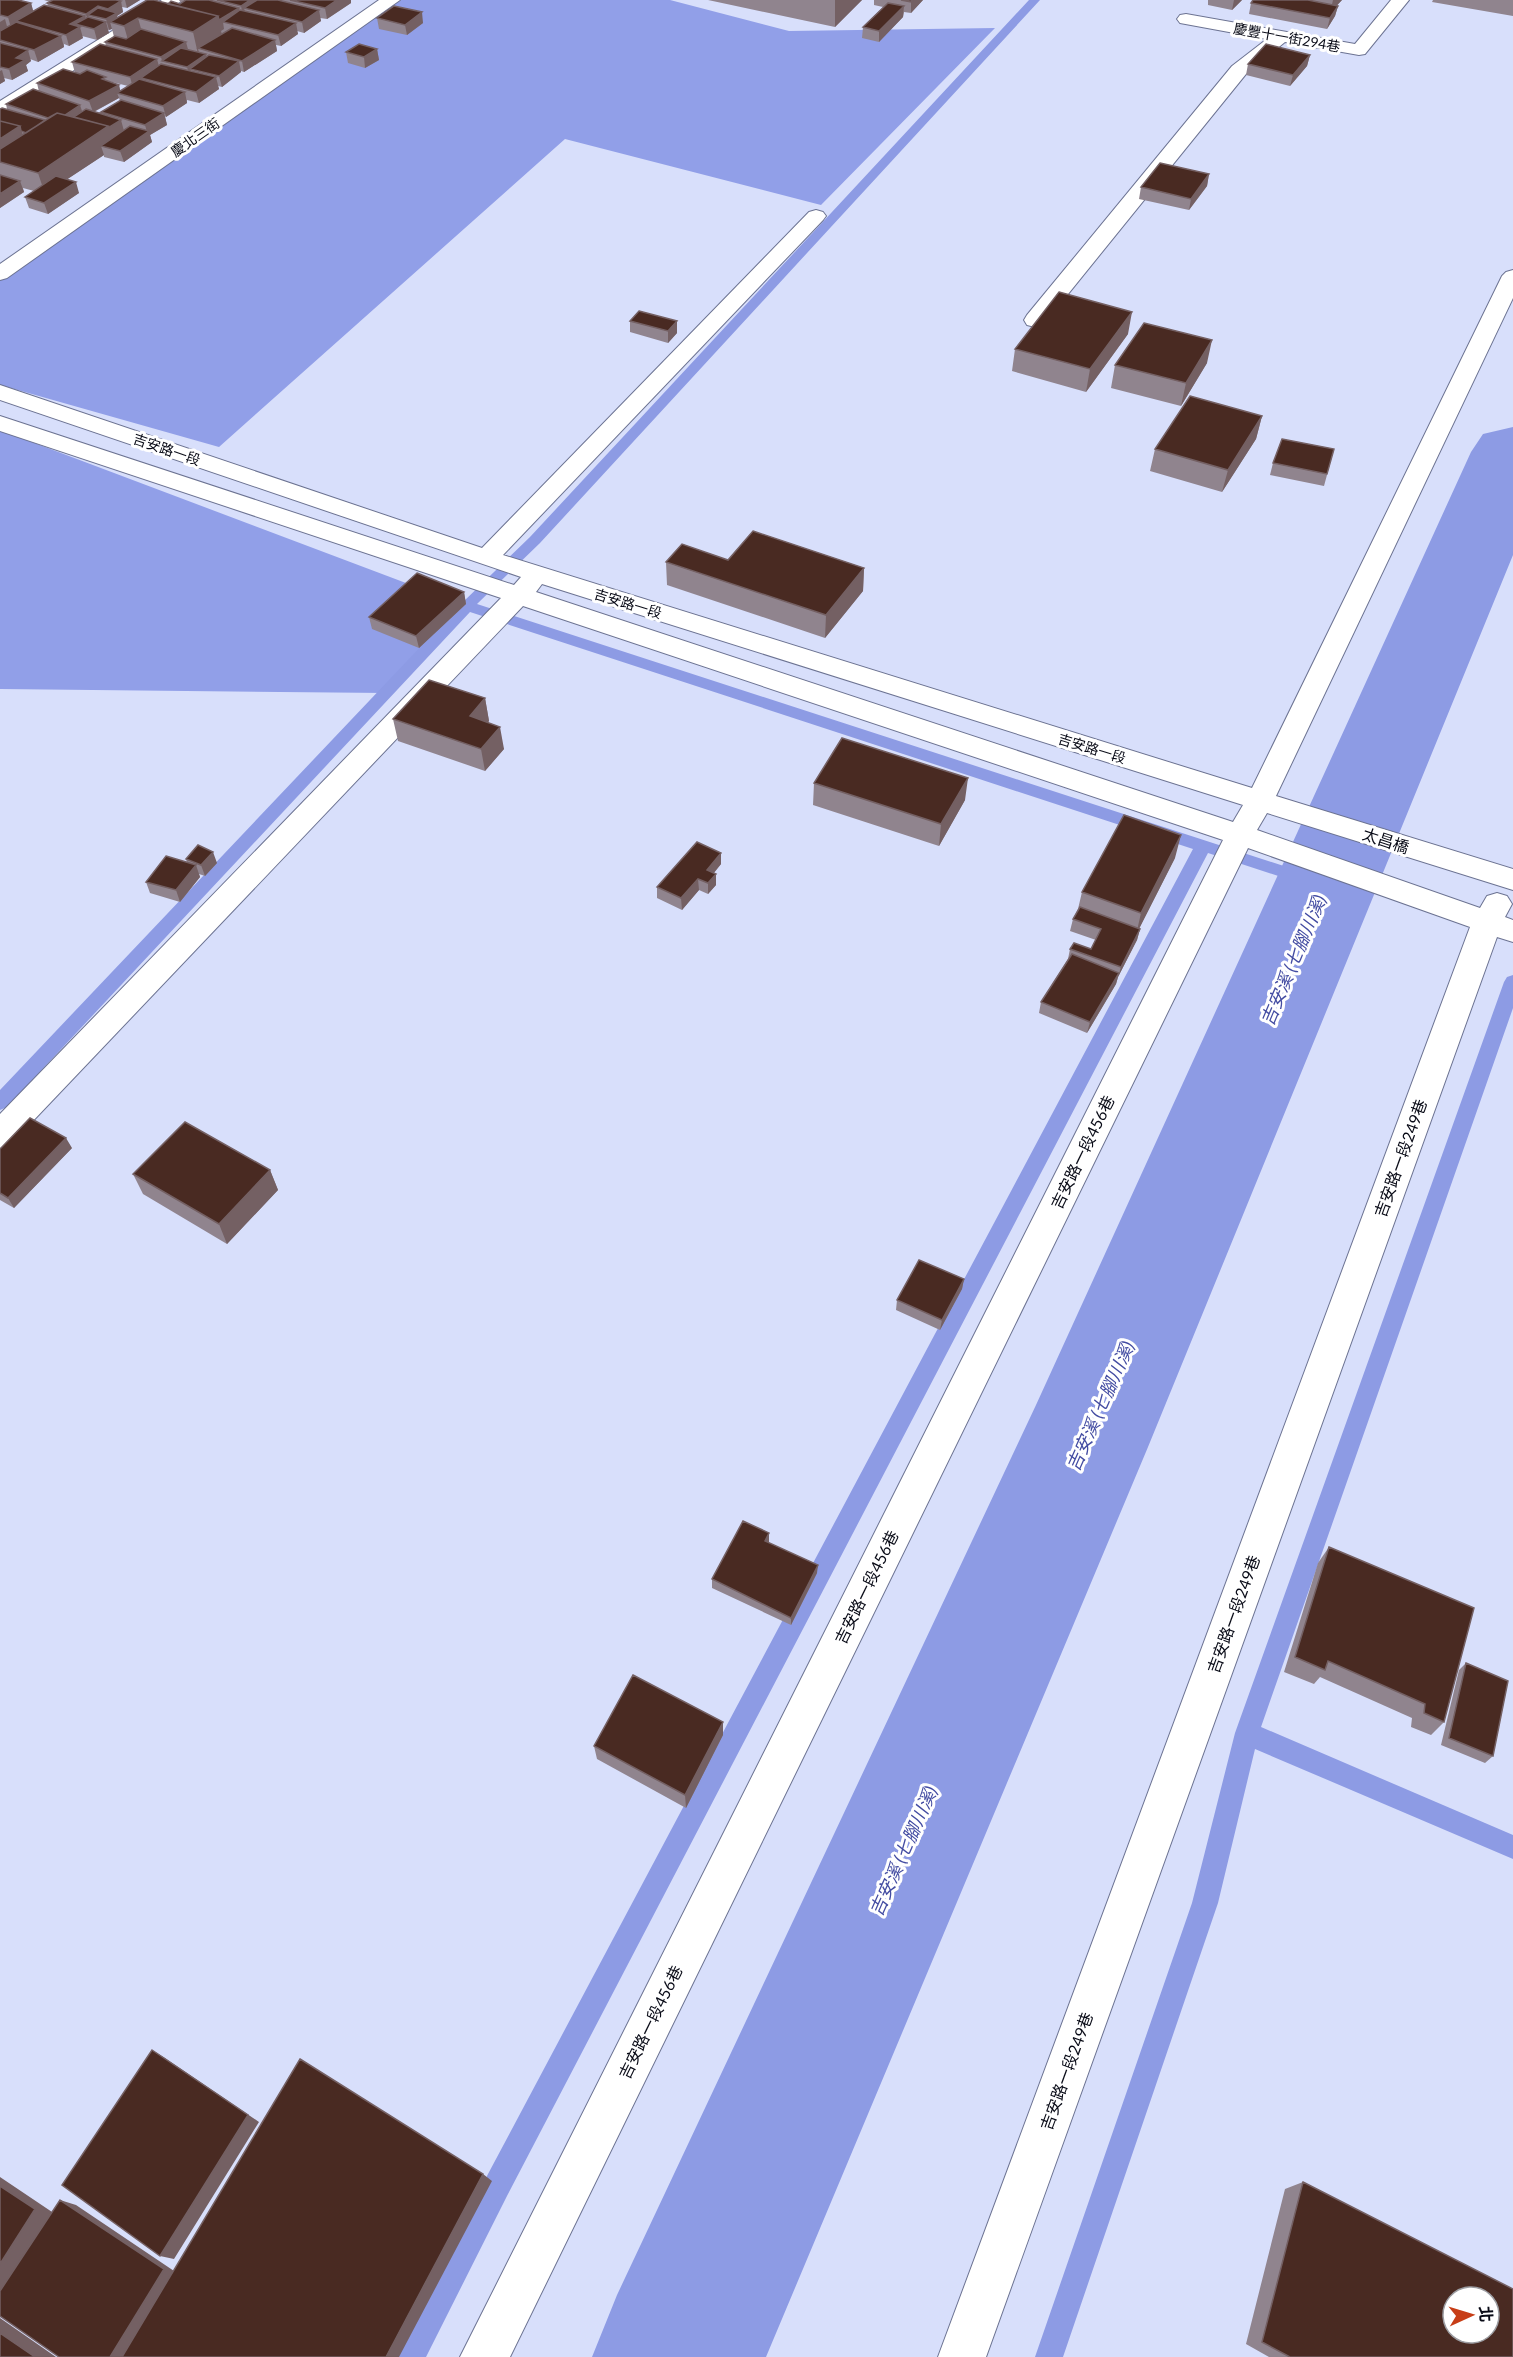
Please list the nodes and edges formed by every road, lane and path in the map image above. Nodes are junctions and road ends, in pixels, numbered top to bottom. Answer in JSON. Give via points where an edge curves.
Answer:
{"nodes":[{"id":1,"x":174,"y":0,"type":"edge"},
{"id":2,"x":391,"y":0,"type":"edge"},
{"id":3,"x":1400,"y":0,"type":"edge"},
{"id":4,"x":1186,"y":19,"type":"dead end"},
{"id":5,"x":1282,"y":36,"type":"junction"},
{"id":6,"x":4,"y":107,"type":"edge"},
{"id":7,"x":816,"y":216,"type":"dead end"},
{"id":8,"x":0,"y":274,"type":"edge"},
{"id":9,"x":1513,"y":276,"type":"edge"},
{"id":10,"x":1035,"y":320,"type":"edge"},
{"id":11,"x":0,"y":392,"type":"edge"},
{"id":12,"x":0,"y":423,"type":"edge"},
{"id":13,"x":486,"y":558,"type":"junction"},
{"id":14,"x":539,"y":575,"type":"junction"},
{"id":15,"x":518,"y":596,"type":"junction"},
{"id":16,"x":1250,"y":817,"type":"junction"},
{"id":17,"x":1513,"y":879,"type":"edge"},
{"id":18,"x":1500,"y":926,"type":"edge"},
{"id":19,"x":0,"y":1135,"type":"edge"},
{"id":20,"x":484,"y":2357,"type":"edge"},
{"id":21,"x":962,"y":2357,"type":"edge"}],
"edges":[{"from":1,"to":6,"type":"street"},
{"from":2,"to":8,"type":"street","name":"慶北三街"},
{"from":3,"to":5,"type":"street","name":"慶豐十一街294巷","via":[[1359,50]]},
{"from":4,"to":5,"type":"street","name":"慶豐十一街294巷"},
{"from":5,"to":10,"type":"street","via":[[1239,70]]},
{"from":7,"to":13,"type":"street"},
{"from":9,"to":16,"type":"street","name":"吉安路一段456巷"},
{"from":11,"to":13,"type":"street","name":"吉安路一段"},
{"from":12,"to":15,"type":"street","name":"吉安路一段"},
{"from":13,"to":14,"type":"street","name":"吉安路一段"},
{"from":14,"to":15,"type":"street"},
{"from":14,"to":16,"type":"street","name":"吉安路一段"},
{"from":15,"to":16,"type":"street","name":"吉安路一段"},
{"from":15,"to":19,"type":"street"},
{"from":16,"to":17,"type":"street","name":"太昌橋"},
{"from":16,"to":18,"type":"street"},
{"from":16,"to":20,"type":"street","name":"吉安路一段456巷"},
{"from":17,"to":18,"type":"street","name":"吉安路一段249巷"},
{"from":18,"to":21,"type":"street","name":"吉安路一段249巷"}]}
